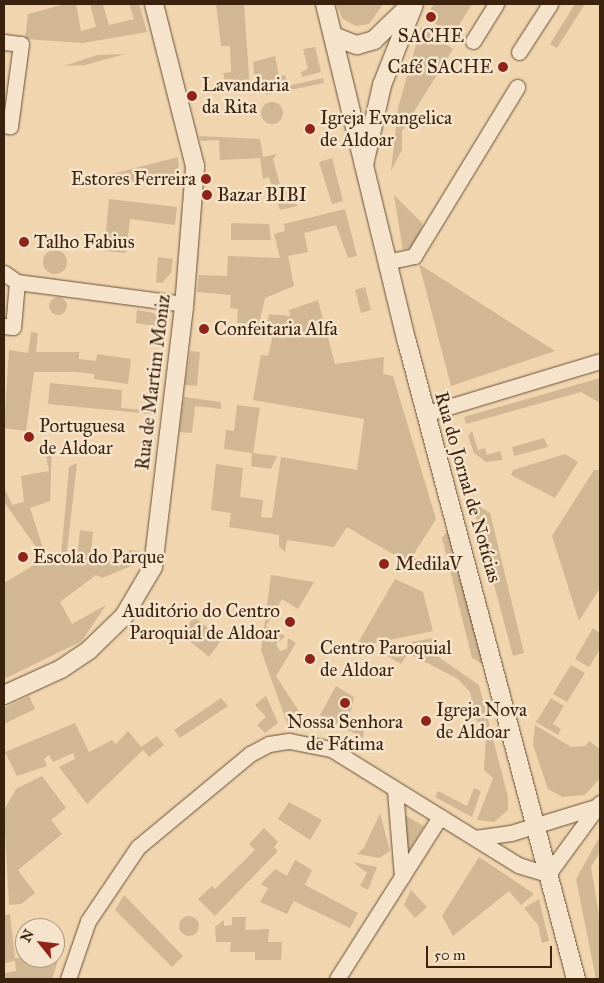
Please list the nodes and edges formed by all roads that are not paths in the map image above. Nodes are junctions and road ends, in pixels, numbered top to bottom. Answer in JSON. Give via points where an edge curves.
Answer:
{"nodes":[{"id":1,"x":154,"y":4,"type":"edge"},
{"id":2,"x":325,"y":4,"type":"edge"},
{"id":3,"x":413,"y":4,"type":"edge"},
{"id":4,"x":496,"y":4,"type":"edge"},
{"id":5,"x":550,"y":4,"type":"edge"},
{"id":6,"x":333,"y":36,"type":"junction"},
{"id":7,"x":472,"y":41,"type":"dead end"},
{"id":8,"x":4,"y":42,"type":"edge"},
{"id":9,"x":519,"y":52,"type":"dead end"},
{"id":10,"x":517,"y":87,"type":"dead end"},
{"id":11,"x":7,"y":125,"type":"edge"},
{"id":12,"x":362,"y":170,"type":"junction"},
{"id":13,"x":386,"y":262,"type":"junction"},
{"id":14,"x":4,"y":273,"type":"edge"},
{"id":15,"x":17,"y":282,"type":"junction"},
{"id":16,"x":184,"y":304,"type":"junction"},
{"id":17,"x":4,"y":326,"type":"edge"},
{"id":18,"x":600,"y":361,"type":"edge"},
{"id":19,"x":425,"y":414,"type":"junction"},
{"id":20,"x":4,"y":695,"type":"edge"},
{"id":21,"x":395,"y":790,"type":"junction"},
{"id":22,"x":600,"y":804,"type":"edge"},
{"id":23,"x":440,"y":817,"type":"junction"},
{"id":24,"x":537,"y":825,"type":"junction"},
{"id":25,"x":475,"y":838,"type":"junction"},
{"id":26,"x":548,"y":874,"type":"junction"},
{"id":27,"x":402,"y":877,"type":"junction"},
{"id":28,"x":68,"y":979,"type":"edge"},
{"id":29,"x":337,"y":979,"type":"edge"},
{"id":30,"x":576,"y":979,"type":"edge"}],
"edges":[{"from":1,"to":16,"type":"street","name":"Rua de Martim Moniz","via":[[195,166]]},
{"from":2,"to":6,"type":"street","name":"Rua do Jornal de Notícias"},
{"from":3,"to":6,"type":"street","via":[[374,40],[357,45]]},
{"from":3,"to":12,"type":"street","via":[[382,85]]},
{"from":4,"to":7,"type":"street"},
{"from":5,"to":9,"type":"street"},
{"from":6,"to":12,"type":"street","name":"Rua do Jornal de Notícias"},
{"from":8,"to":11,"type":"street","via":[[20,44]]},
{"from":10,"to":13,"type":"street","via":[[414,256]]},
{"from":12,"to":13,"type":"street","name":"Rua do Jornal de Notícias"},
{"from":13,"to":19,"type":"street","name":"Rua do Jornal de Notícias"},
{"from":14,"to":15,"type":"street"},
{"from":15,"to":16,"type":"street"},
{"from":15,"to":17,"type":"street","via":[[13,327]]},
{"from":16,"to":20,"type":"street","name":"Rua de Martim Moniz","via":[[150,577],[124,616],[89,650],[61,669]]},
{"from":18,"to":19,"type":"street"},
{"from":19,"to":24,"type":"street","name":"Rua do Jornal de Notícias"},
{"from":21,"to":23,"type":"street"},
{"from":21,"to":27,"type":"street"},
{"from":21,"to":28,"type":"street","via":[[320,744],[288,741],[269,744],[250,754],[138,847],[88,922]]},
{"from":22,"to":24,"type":"street"},
{"from":22,"to":26,"type":"street"},
{"from":23,"to":25,"type":"street"},
{"from":23,"to":27,"type":"street"},
{"from":24,"to":25,"type":"street"},
{"from":24,"to":26,"type":"street","name":"Rua do Jornal de Notícias"},
{"from":25,"to":26,"type":"street","via":[[518,865]]},
{"from":26,"to":30,"type":"street","name":"Rua do Jornal de Notícias"},
{"from":27,"to":29,"type":"street"}]}
